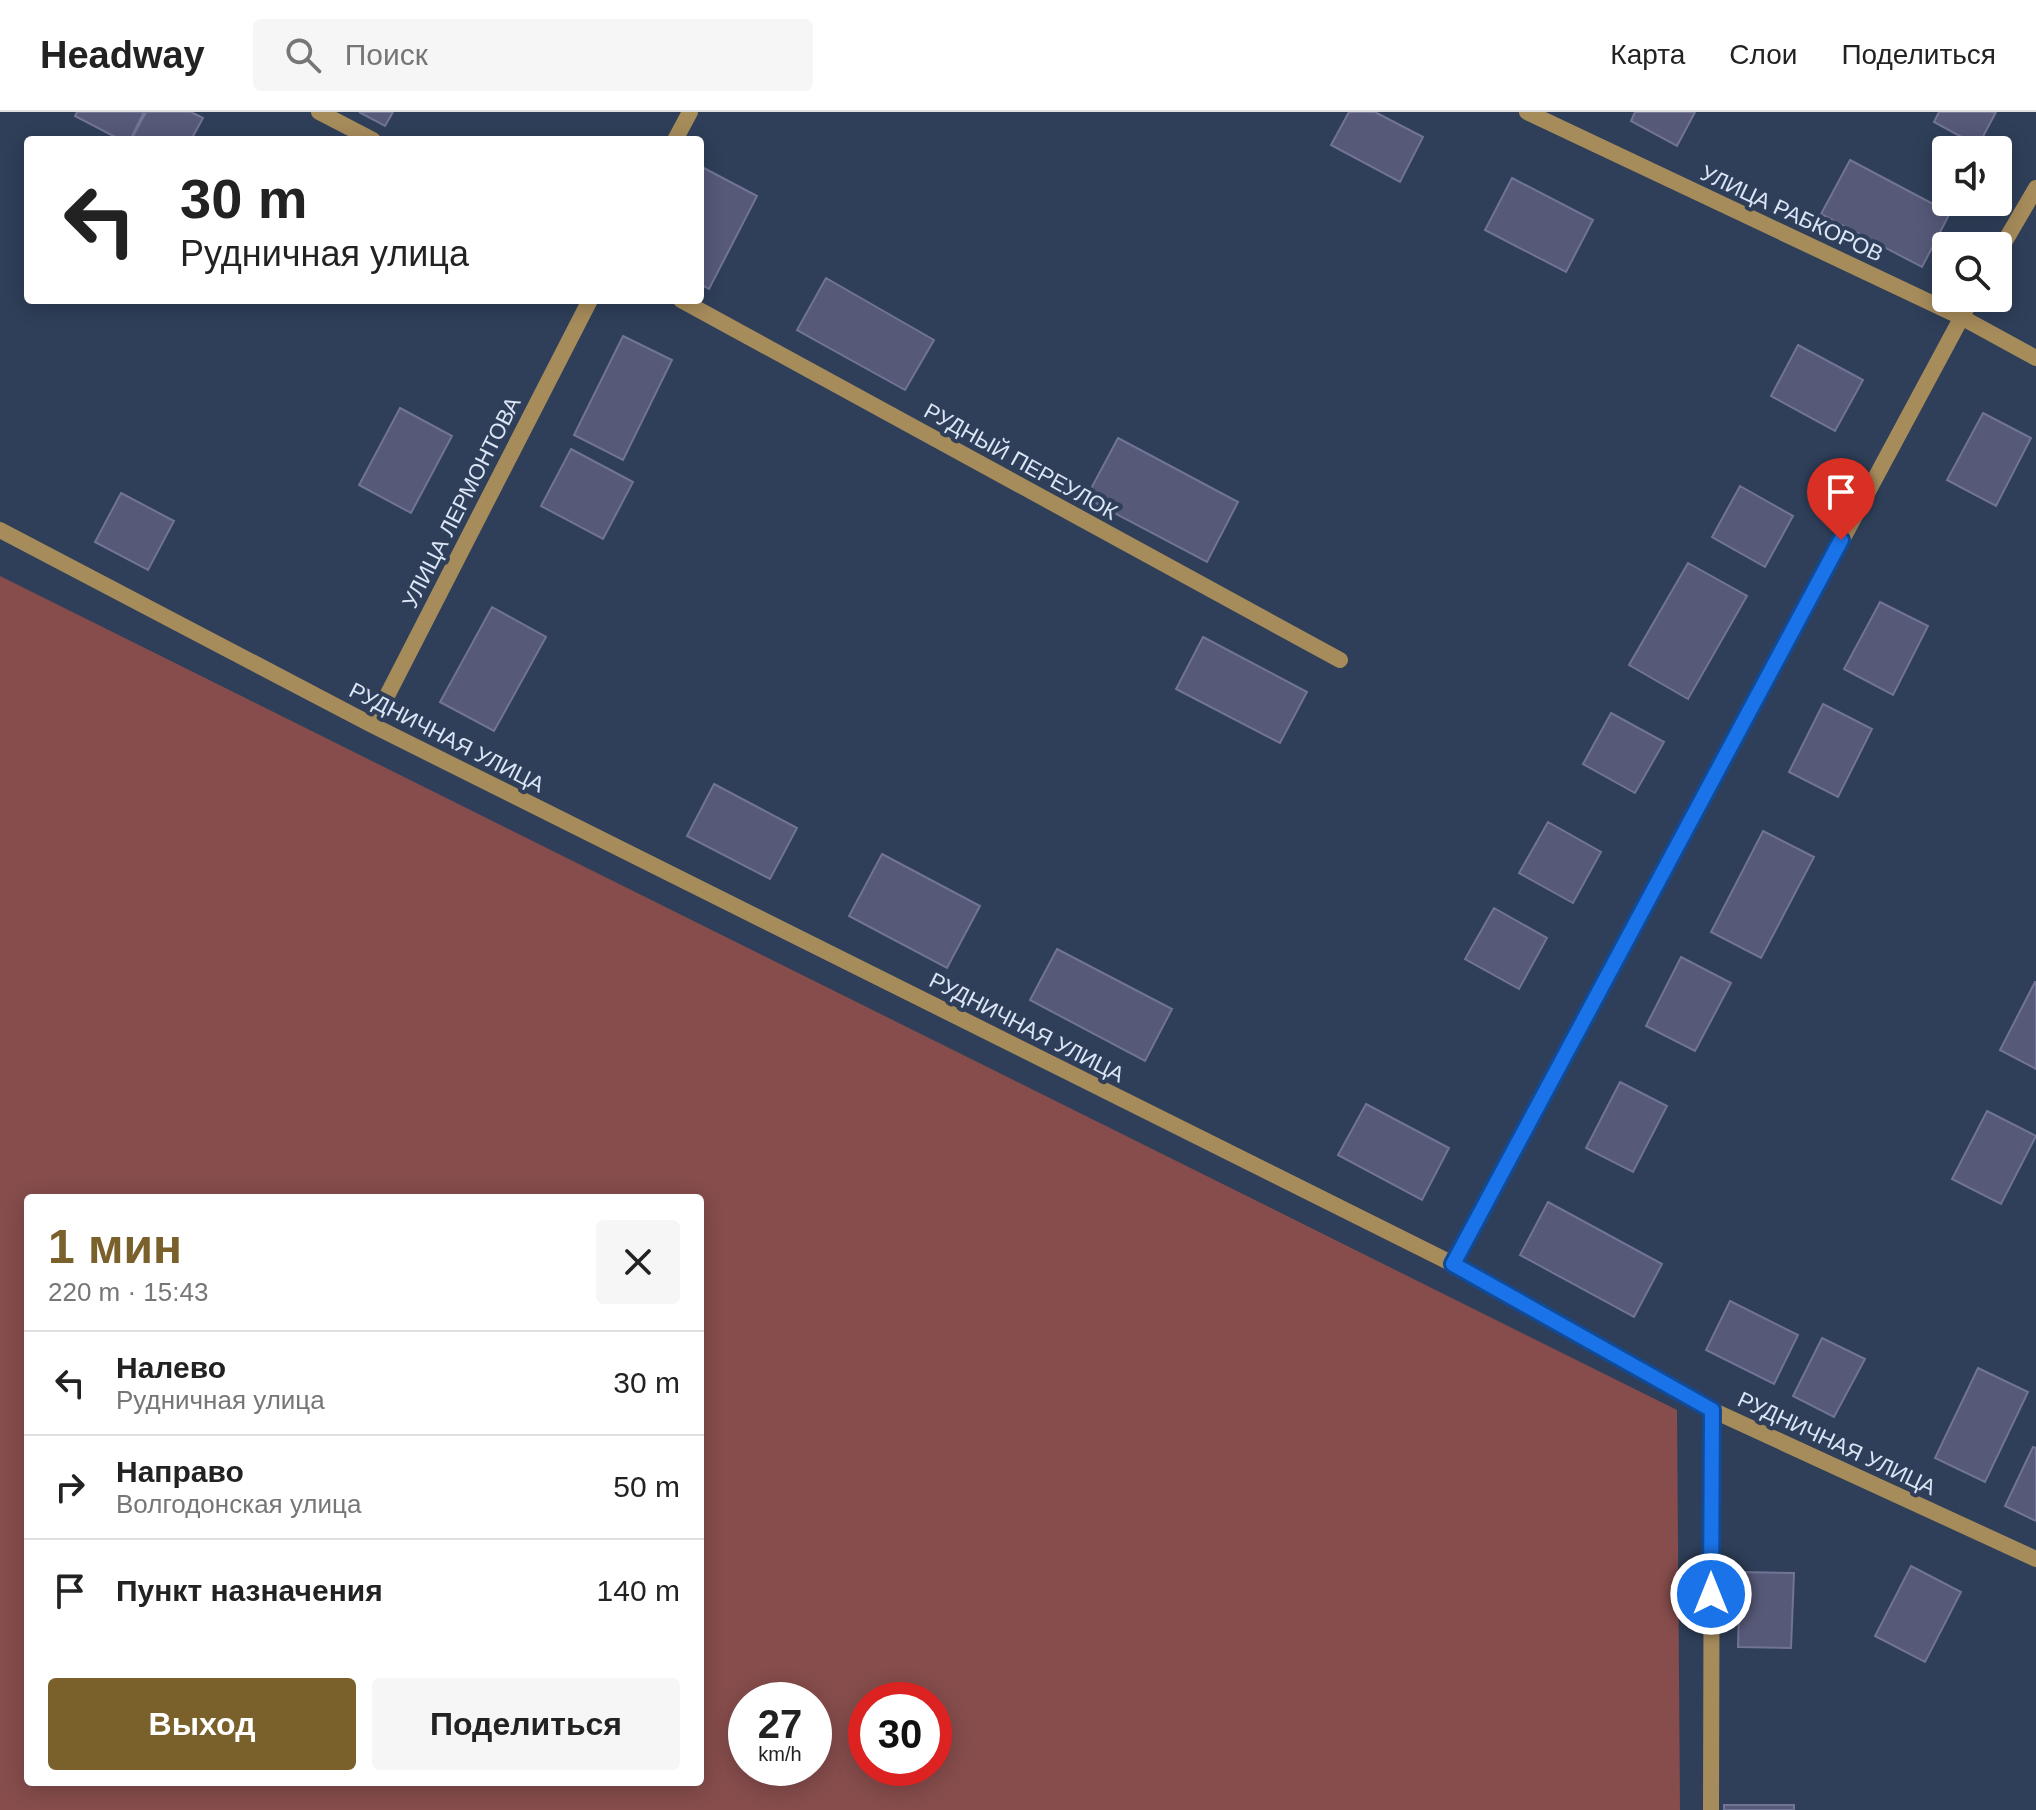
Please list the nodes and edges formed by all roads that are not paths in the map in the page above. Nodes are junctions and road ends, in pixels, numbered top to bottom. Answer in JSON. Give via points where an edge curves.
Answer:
{"nodes":[{"id":1,"x":319,"y":112,"type":"edge"},
{"id":2,"x":690,"y":112,"type":"edge"},
{"id":3,"x":1527,"y":112,"type":"edge"},
{"id":4,"x":365,"y":136,"type":"edge"},
{"id":5,"x":677,"y":136,"type":"edge"},
{"id":6,"x":2036,"y":188,"type":"edge"},
{"id":7,"x":2010,"y":232,"type":"edge"},
{"id":8,"x":588,"y":304,"type":"edge"},
{"id":9,"x":688,"y":304,"type":"edge"},
{"id":10,"x":1964,"y":312,"type":"edge"},
{"id":11,"x":1961,"y":317,"type":"junction"},
{"id":12,"x":2036,"y":358,"type":"edge"},
{"id":13,"x":0,"y":530,"type":"edge"},
{"id":14,"x":1340,"y":660,"type":"dead end"},
{"id":15,"x":372,"y":725,"type":"junction"},
{"id":16,"x":1453,"y":1264,"type":"junction"},
{"id":17,"x":1712,"y":1410,"type":"junction"},
{"id":18,"x":2036,"y":1559,"type":"edge"},
{"id":19,"x":1711,"y":1810,"type":"edge"}],
"edges":[{"from":1,"to":4,"type":"street"},
{"from":2,"to":5,"type":"street"},
{"from":3,"to":11,"type":"street","name":"УЛИЦА РАБКОРОВ"},
{"from":6,"to":7,"type":"street"},
{"from":8,"to":15,"type":"street","name":"УЛИЦА ЛЕРМОНТОВА"},
{"from":9,"to":14,"type":"street","name":"РУДНЫЙ ПЕРЕУЛОК"},
{"from":10,"to":11,"type":"street"},
{"from":11,"to":12,"type":"street","name":"УЛИЦА РАБКОРОВ"},
{"from":11,"to":16,"type":"street"},
{"from":13,"to":15,"type":"street","name":"РУДНИЧНАЯ УЛИЦА"},
{"from":15,"to":16,"type":"street","name":"РУДНИЧНАЯ УЛИЦА"},
{"from":16,"to":17,"type":"street","name":"РУДНИЧНАЯ УЛИЦА"},
{"from":17,"to":18,"type":"street","name":"РУДНИЧНАЯ УЛИЦА"},
{"from":17,"to":19,"type":"street"}]}
